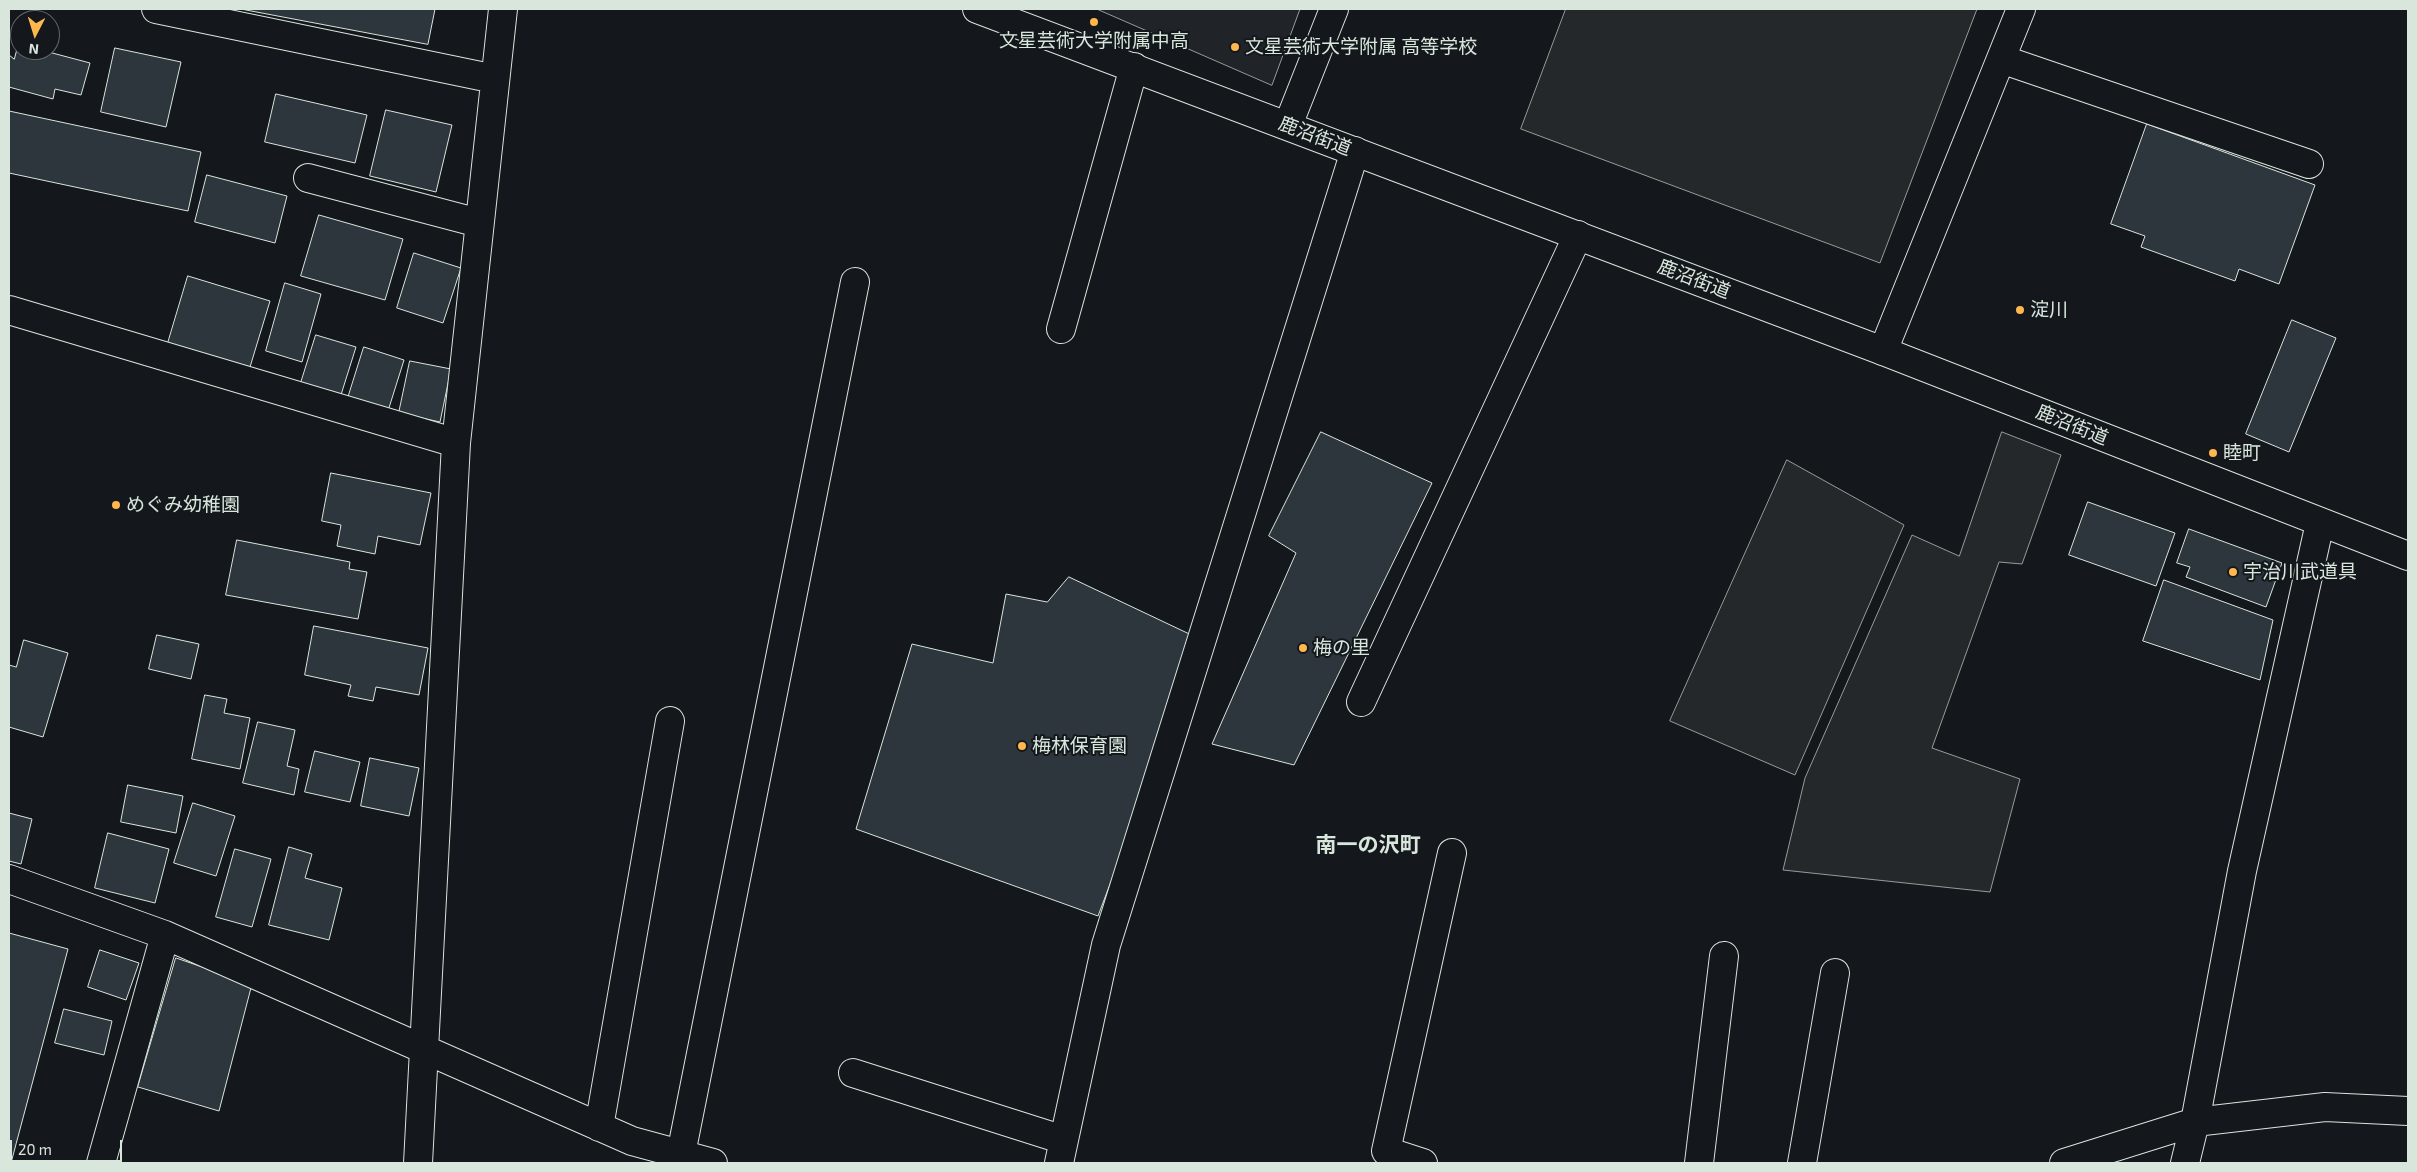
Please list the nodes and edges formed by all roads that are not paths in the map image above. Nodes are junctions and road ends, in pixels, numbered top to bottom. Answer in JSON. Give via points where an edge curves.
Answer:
{"nodes":[{"id":1,"x":156,"y":9,"type":"edge"},
{"id":2,"x":503,"y":9,"type":"edge"},
{"id":3,"x":977,"y":9,"type":"edge"},
{"id":4,"x":1334,"y":9,"type":"edge"},
{"id":5,"x":2021,"y":9,"type":"edge"},
{"id":6,"x":2001,"y":59,"type":"junction"},
{"id":7,"x":1134,"y":68,"type":"junction"},
{"id":8,"x":495,"y":78,"type":"junction"},
{"id":9,"x":1288,"y":125,"type":"junction"},
{"id":10,"x":1355,"y":151,"type":"junction"},
{"id":11,"x":2309,"y":164,"type":"dead end"},
{"id":12,"x":308,"y":178,"type":"dead end"},
{"id":13,"x":479,"y":223,"type":"junction"},
{"id":14,"x":1578,"y":235,"type":"junction"},
{"id":15,"x":855,"y":282,"type":"dead end"},
{"id":16,"x":9,"y":310,"type":"edge"},
{"id":17,"x":1061,"y":330,"type":"dead end"},
{"id":18,"x":1883,"y":351,"type":"junction"},
{"id":19,"x":456,"y":444,"type":"junction"},
{"id":20,"x":2320,"y":523,"type":"junction"},
{"id":21,"x":2408,"y":556,"type":"edge"},
{"id":22,"x":1361,"y":702,"type":"dead end"},
{"id":23,"x":670,"y":721,"type":"dead end"},
{"id":24,"x":1452,"y":853,"type":"dead end"},
{"id":25,"x":9,"y":879,"type":"edge"},
{"id":26,"x":165,"y":935,"type":"junction"},
{"id":27,"x":1724,"y":956,"type":"dead end"},
{"id":28,"x":1835,"y":973,"type":"dead end"},
{"id":29,"x":423,"y":1050,"type":"junction"},
{"id":30,"x":853,"y":1073,"type":"dead end"},
{"id":31,"x":2408,"y":1111,"type":"edge"},
{"id":32,"x":2195,"y":1122,"type":"junction"},
{"id":33,"x":599,"y":1127,"type":"junction"},
{"id":34,"x":1062,"y":1152,"type":"edge"},
{"id":35,"x":680,"y":1154,"type":"junction"},
{"id":36,"x":101,"y":1163,"type":"edge"},
{"id":37,"x":418,"y":1163,"type":"edge"},
{"id":38,"x":713,"y":1163,"type":"edge"},
{"id":39,"x":1423,"y":1163,"type":"edge"},
{"id":40,"x":1699,"y":1163,"type":"edge"},
{"id":41,"x":1802,"y":1163,"type":"edge"},
{"id":42,"x":2064,"y":1163,"type":"edge"},
{"id":43,"x":2184,"y":1163,"type":"edge"}],
"edges":[{"from":1,"to":8,"type":"street"},
{"from":2,"to":8,"type":"street"},
{"from":3,"to":7,"type":"street","name":"鹿沼街道"},
{"from":4,"to":9,"type":"street"},
{"from":5,"to":6,"type":"street"},
{"from":6,"to":11,"type":"street"},
{"from":6,"to":18,"type":"street"},
{"from":7,"to":9,"type":"street","name":"鹿沼街道"},
{"from":7,"to":17,"type":"street"},
{"from":8,"to":13,"type":"street"},
{"from":9,"to":10,"type":"street","name":"鹿沼街道"},
{"from":10,"to":14,"type":"street","name":"鹿沼街道"},
{"from":10,"to":34,"type":"street","via":[[1106,945]]},
{"from":12,"to":13,"type":"street"},
{"from":13,"to":19,"type":"street"},
{"from":14,"to":18,"type":"street","name":"鹿沼街道"},
{"from":14,"to":22,"type":"street"},
{"from":15,"to":35,"type":"street"},
{"from":16,"to":19,"type":"street"},
{"from":18,"to":20,"type":"street","name":"鹿沼街道"},
{"from":19,"to":29,"type":"street"},
{"from":20,"to":21,"type":"street","name":"鹿沼街道"},
{"from":20,"to":32,"type":"street","via":[[2242,871]]},
{"from":23,"to":33,"type":"street"},
{"from":24,"to":39,"type":"street","via":[[1386,1151]]},
{"from":25,"to":26,"type":"street"},
{"from":26,"to":29,"type":"street"},
{"from":26,"to":36,"type":"street"},
{"from":27,"to":40,"type":"street"},
{"from":28,"to":41,"type":"street"},
{"from":29,"to":33,"type":"street"},
{"from":29,"to":37,"type":"street"},
{"from":30,"to":34,"type":"street"},
{"from":31,"to":32,"type":"street","via":[[2326,1108]]},
{"from":32,"to":42,"type":"street"},
{"from":32,"to":43,"type":"street"},
{"from":33,"to":35,"type":"street","via":[[632,1141]]},
{"from":35,"to":38,"type":"street"}]}
